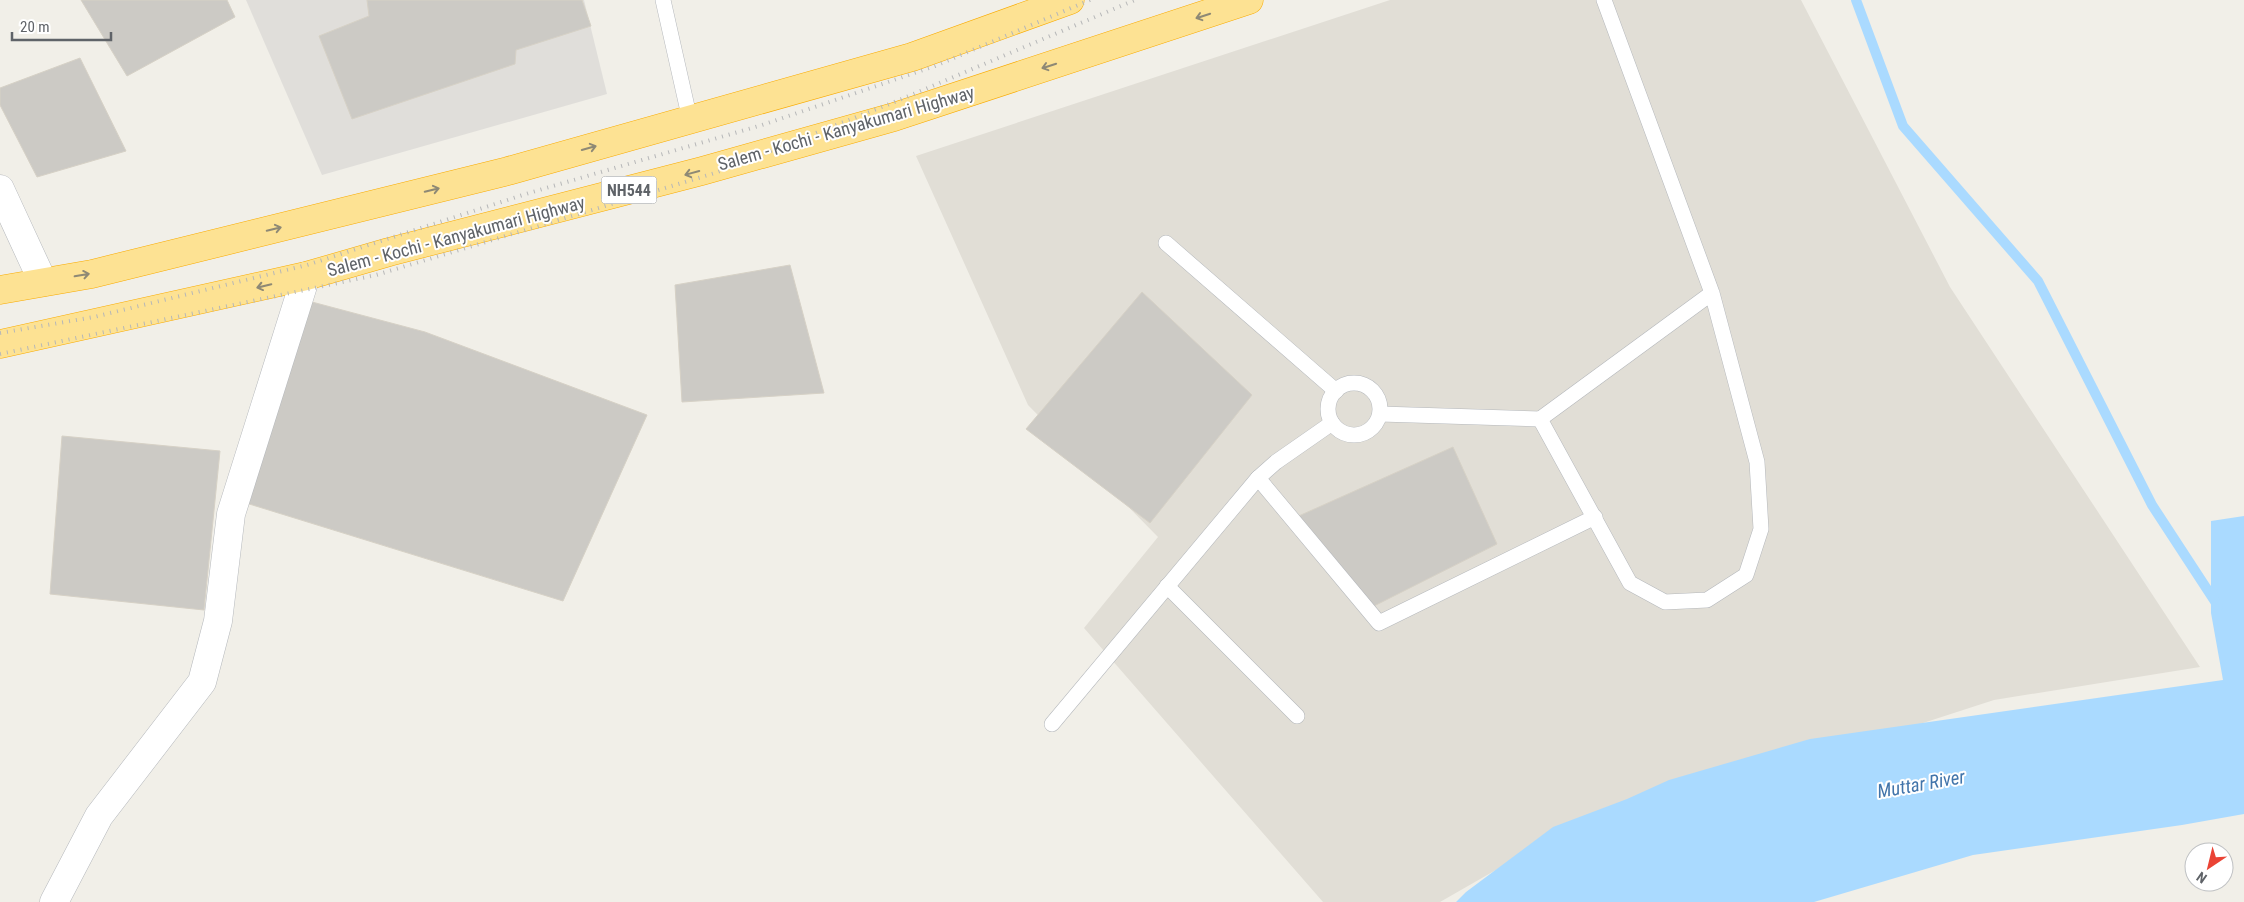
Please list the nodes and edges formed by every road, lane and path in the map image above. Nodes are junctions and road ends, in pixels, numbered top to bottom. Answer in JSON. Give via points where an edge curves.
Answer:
{"nodes":[{"id":1,"x":662,"y":0,"type":"edge"},
{"id":2,"x":1070,"y":0,"type":"edge"},
{"id":3,"x":1249,"y":0,"type":"edge"},
{"id":4,"x":1604,"y":0,"type":"edge"},
{"id":5,"x":690,"y":120,"type":"junction"},
{"id":6,"x":0,"y":189,"type":"edge"},
{"id":7,"x":1166,"y":243,"type":"dead end"},
{"id":8,"x":306,"y":276,"type":"junction"},
{"id":9,"x":43,"y":282,"type":"junction"},
{"id":10,"x":0,"y":290,"type":"edge"},
{"id":11,"x":1712,"y":293,"type":"junction"},
{"id":12,"x":0,"y":344,"type":"edge"},
{"id":13,"x":1336,"y":391,"type":"junction"},
{"id":14,"x":1380,"y":414,"type":"junction"},
{"id":15,"x":1540,"y":419,"type":"junction"},
{"id":16,"x":1332,"y":423,"type":"junction"},
{"id":17,"x":1258,"y":478,"type":"junction"},
{"id":18,"x":1595,"y":517,"type":"junction"},
{"id":19,"x":1167,"y":586,"type":"junction"},
{"id":20,"x":1297,"y":716,"type":"dead end"},
{"id":21,"x":1052,"y":724,"type":"dead end"},
{"id":22,"x":54,"y":902,"type":"edge"}],
"edges":[{"from":1,"to":5,"type":"lane"},
{"from":2,"to":5,"type":"highway","via":[[912,57]]},
{"from":3,"to":8,"type":"highway","name":"Salem - Kochi - Kanyakumari Highway","number":"NH544","one_way":true,"via":[[894,117]]},
{"from":4,"to":11,"type":"lane"},
{"from":9,"to":5,"type":"highway","one_way":true,"via":[[92,274],[508,171]]},
{"from":6,"to":9,"type":"street"},
{"from":7,"to":13,"type":"lane"},
{"from":8,"to":12,"type":"highway","name":"Salem - Kochi - Kanyakumari Highway","number":"NH544","one_way":true},
{"from":8,"to":22,"type":"street","via":[[231,514],[218,622],[202,682],[99,816]]},
{"from":9,"to":10,"type":"highway"},
{"from":11,"to":15,"type":"lane"},
{"from":11,"to":18,"type":"lane","via":[[1757,462],[1762,529],[1746,575],[1707,600],[1665,602],[1630,583]]},
{"from":13,"to":14,"type":"lane","via":[[1350,384],[1366,386],[1377,398]]},
{"from":13,"to":16,"type":"lane","via":[[1329,406]]},
{"from":14,"to":15,"type":"lane"},
{"from":14,"to":16,"type":"lane","via":[[1377,422],[1364,433],[1347,434]]},
{"from":15,"to":18,"type":"lane"},
{"from":16,"to":17,"type":"lane"},
{"from":17,"to":18,"type":"lane","via":[[1380,623]]},
{"from":17,"to":19,"type":"lane"},
{"from":19,"to":20,"type":"lane"},
{"from":19,"to":21,"type":"lane"}]}
